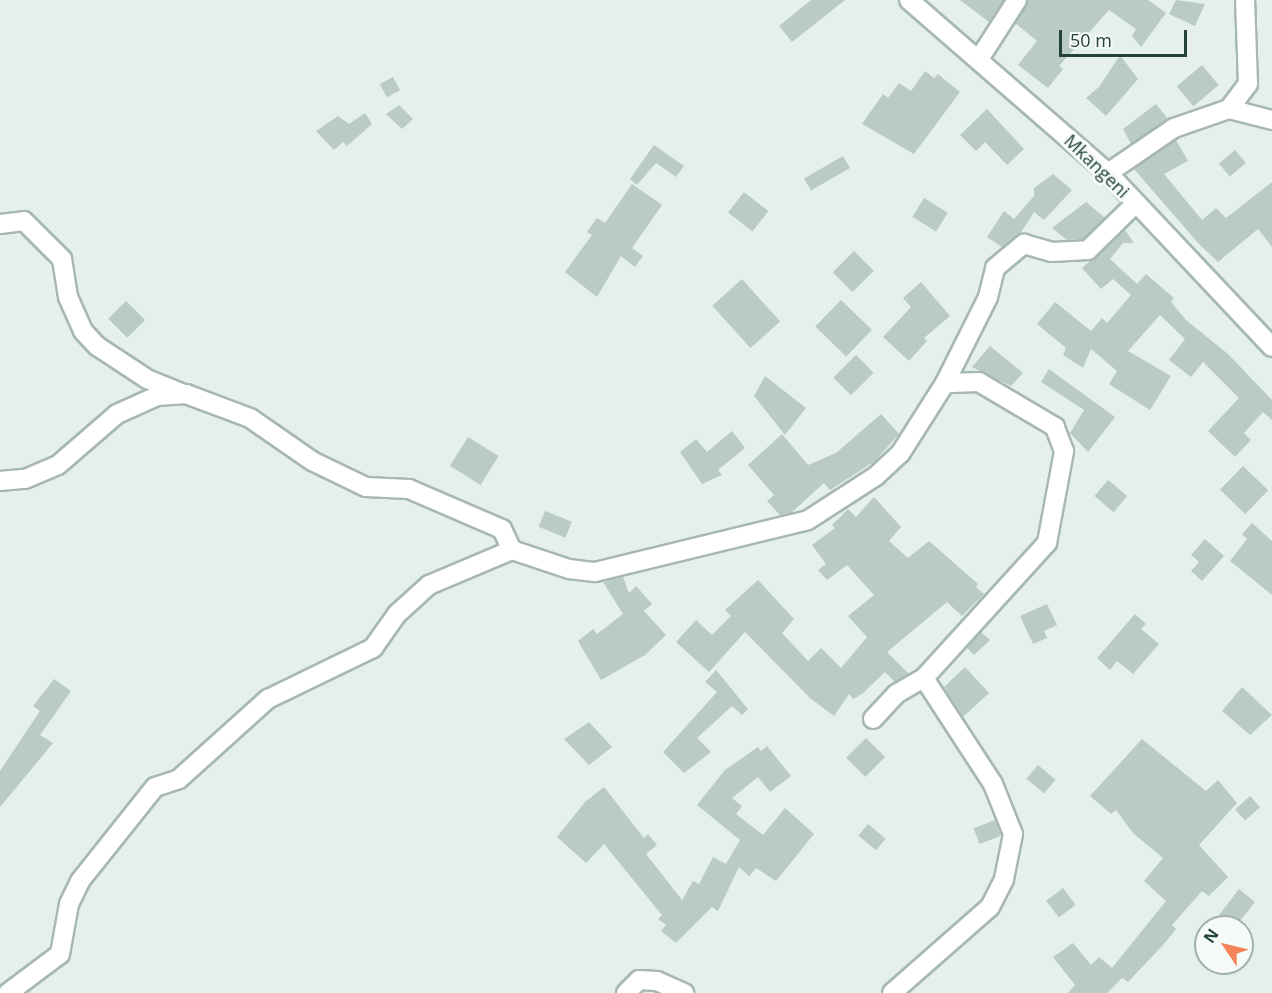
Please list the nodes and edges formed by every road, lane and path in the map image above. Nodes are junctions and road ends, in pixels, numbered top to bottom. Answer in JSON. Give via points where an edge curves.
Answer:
{"nodes":[{"id":1,"x":909,"y":0,"type":"edge"},
{"id":2,"x":1017,"y":0,"type":"edge"},
{"id":3,"x":1245,"y":0,"type":"edge"},
{"id":4,"x":979,"y":59,"type":"junction"},
{"id":5,"x":1229,"y":109,"type":"junction"},
{"id":6,"x":1272,"y":120,"type":"edge"},
{"id":7,"x":1108,"y":173,"type":"junction"},
{"id":8,"x":1136,"y":203,"type":"junction"},
{"id":9,"x":0,"y":224,"type":"edge"},
{"id":10,"x":1272,"y":347,"type":"edge"},
{"id":11,"x":945,"y":383,"type":"junction"},
{"id":12,"x":186,"y":394,"type":"junction"},
{"id":13,"x":0,"y":480,"type":"edge"},
{"id":14,"x":512,"y":550,"type":"junction"},
{"id":15,"x":924,"y":678,"type":"junction"},
{"id":16,"x":873,"y":719,"type":"dead end"},
{"id":17,"x":8,"y":993,"type":"edge"},
{"id":18,"x":626,"y":993,"type":"edge"},
{"id":19,"x":684,"y":993,"type":"edge"},
{"id":20,"x":892,"y":993,"type":"edge"}],
"edges":[{"from":1,"to":4,"type":"street","name":"Mkangeni"},
{"from":2,"to":4,"type":"street"},
{"from":3,"to":5,"type":"street","via":[[1248,84]]},
{"from":4,"to":7,"type":"street","name":"Mkangeni"},
{"from":5,"to":6,"type":"street"},
{"from":5,"to":7,"type":"street","via":[[1174,128]]},
{"from":7,"to":8,"type":"street","name":"Mkangeni"},
{"from":8,"to":10,"type":"street","name":"Mkangeni"},
{"from":8,"to":11,"type":"street","via":[[1088,250],[1052,252],[1024,244],[995,268],[988,297]]},
{"from":9,"to":12,"type":"street","via":[[24,221],[62,259],[68,297],[83,330],[97,345],[147,379]]},
{"from":11,"to":14,"type":"street","via":[[900,454],[885,470],[808,520],[595,572],[569,569]]},
{"from":11,"to":15,"type":"street","via":[[979,382],[999,391],[1055,427],[1064,451],[1047,543]]},
{"from":12,"to":13,"type":"street","via":[[157,396],[117,414],[58,465],[25,479]]},
{"from":12,"to":14,"type":"street","via":[[249,418],[312,461],[366,487],[409,489],[502,529]]},
{"from":14,"to":17,"type":"street","via":[[429,585],[398,614],[373,648],[268,699],[179,779],[155,787],[80,881],[69,904],[60,954]]},
{"from":15,"to":16,"type":"street","via":[[896,694]]},
{"from":15,"to":20,"type":"street","via":[[993,784],[1013,834],[1004,879],[990,907]]},
{"from":18,"to":19,"type":"street","via":[[639,980],[657,981]]}]}
